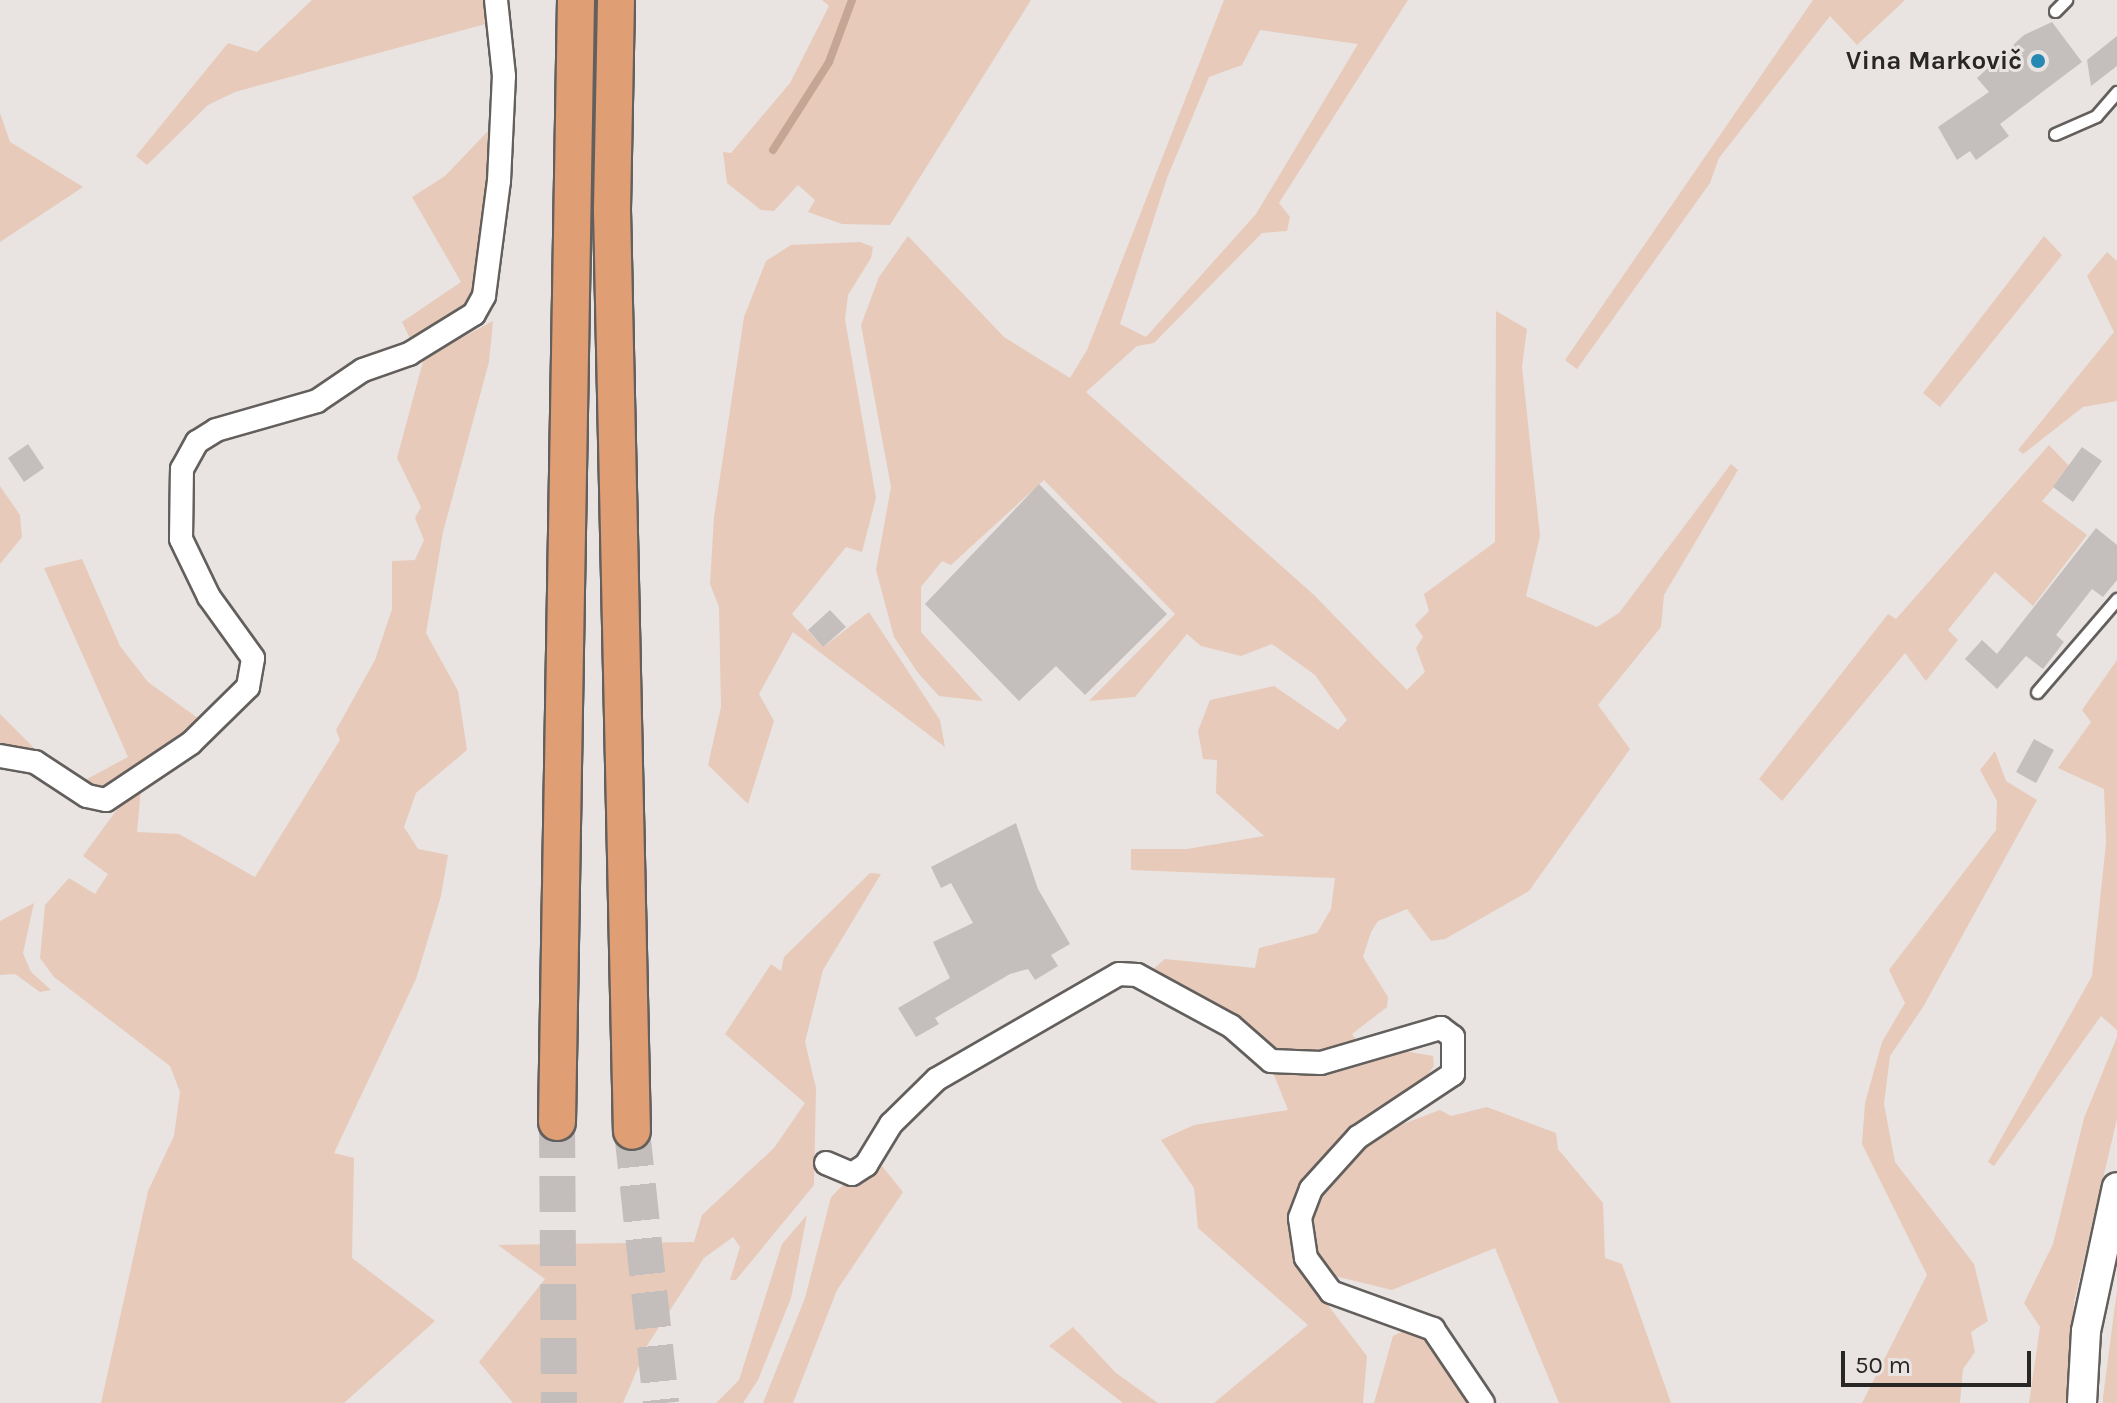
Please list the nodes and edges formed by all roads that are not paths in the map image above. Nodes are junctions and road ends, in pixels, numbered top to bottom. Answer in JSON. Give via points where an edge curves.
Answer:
{"nodes":[{"id":1,"x":496,"y":0,"type":"edge"},
{"id":2,"x":576,"y":0,"type":"edge"},
{"id":3,"x":616,"y":0,"type":"edge"},
{"id":4,"x":2066,"y":0,"type":"edge"},
{"id":5,"x":2055,"y":11,"type":"dead end"},
{"id":6,"x":2117,"y":92,"type":"edge"},
{"id":7,"x":2055,"y":134,"type":"dead end"},
{"id":8,"x":2117,"y":599,"type":"edge"},
{"id":9,"x":2037,"y":692,"type":"dead end"},
{"id":10,"x":0,"y":756,"type":"edge"},
{"id":11,"x":557,"y":1122,"type":"tunnel mouth"},
{"id":12,"x":632,"y":1131,"type":"tunnel mouth"},
{"id":13,"x":826,"y":1163,"type":"dead end"},
{"id":14,"x":2117,"y":1187,"type":"edge"},
{"id":15,"x":1483,"y":1403,"type":"edge"},
{"id":16,"x":2082,"y":1403,"type":"edge"}],
"edges":[{"from":1,"to":10,"type":"street","via":[[504,76],[499,181],[484,296],[474,314],[409,354],[363,370],[317,401],[216,430],[197,442],[182,469],[181,539],[209,597],[253,658],[248,687],[191,743],[106,800],[87,796],[35,762]]},
{"from":2,"to":11,"type":"highway"},
{"from":3,"to":12,"type":"highway","via":[[612,210]]},
{"from":4,"to":5,"type":"lane"},
{"from":6,"to":7,"type":"lane","via":[[2096,116]]},
{"from":8,"to":9,"type":"lane"},
{"from":13,"to":15,"type":"street","via":[[852,1174],[866,1165],[891,1124],[937,1079],[1119,974],[1137,975],[1231,1026],[1271,1061],[1321,1063],[1441,1028],[1453,1037],[1453,1074],[1358,1137],[1311,1189],[1300,1218],[1306,1258],[1331,1292],[1433,1329]]},
{"from":14,"to":16,"type":"street","via":[[2086,1331]]}]}
